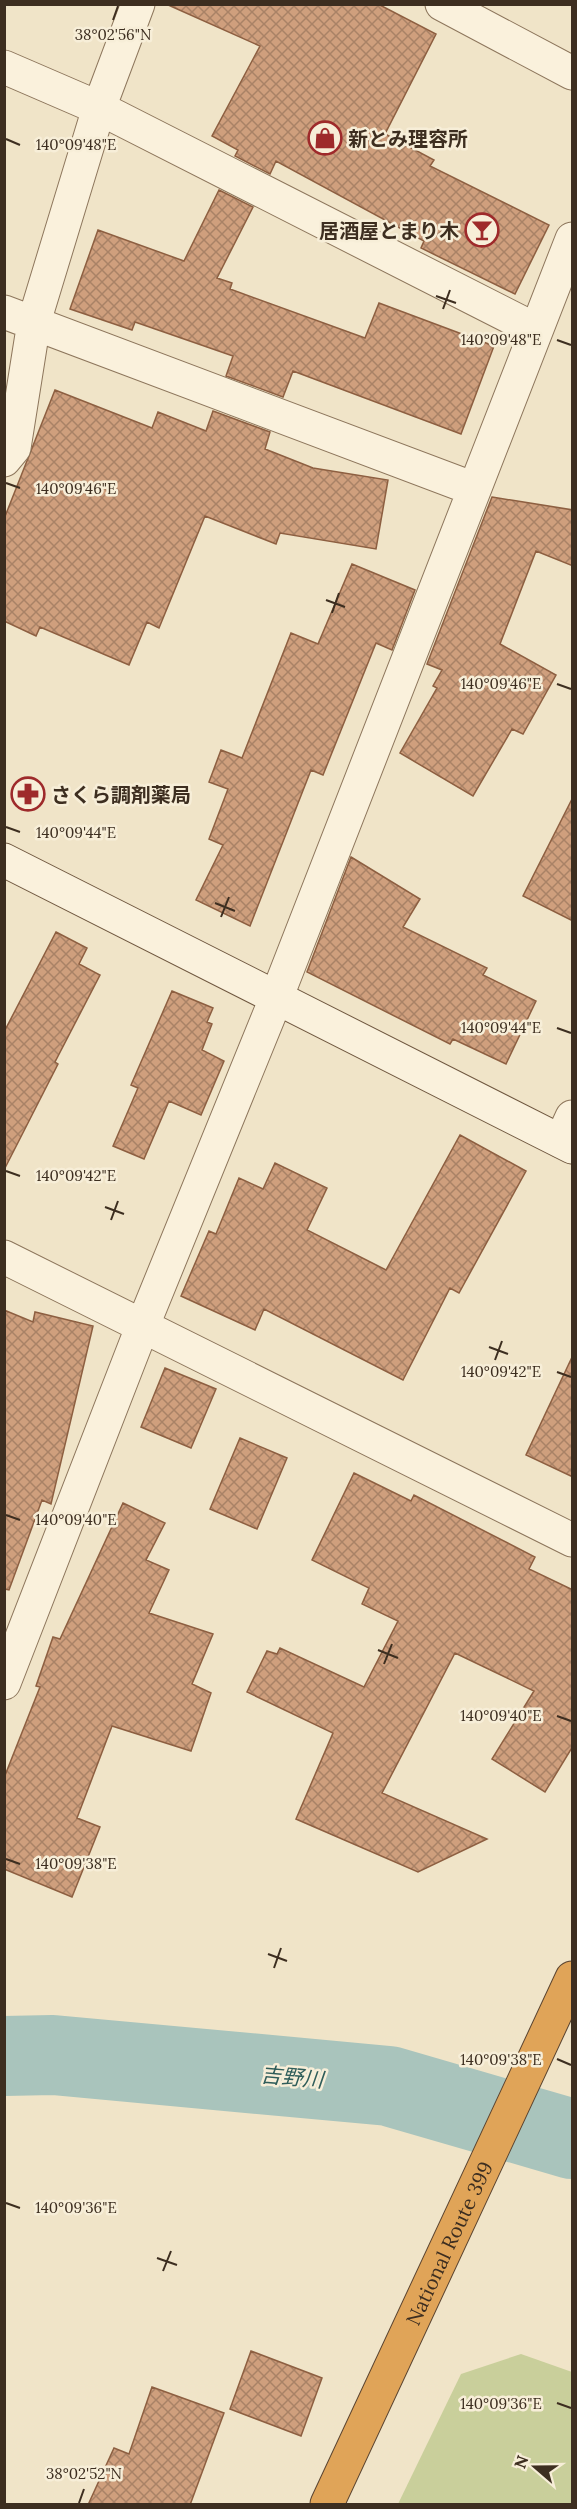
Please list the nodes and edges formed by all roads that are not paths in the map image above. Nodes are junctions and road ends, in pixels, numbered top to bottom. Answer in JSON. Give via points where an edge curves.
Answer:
{"nodes":[{"id":1,"x":138,"y":4,"type":"edge"},
{"id":2,"x":442,"y":4,"type":"edge"},
{"id":3,"x":4,"y":67,"type":"edge"},
{"id":4,"x":573,"y":73,"type":"edge"},
{"id":5,"x":99,"y":108,"type":"junction"},
{"id":6,"x":570,"y":255,"type":"edge"},
{"id":7,"x":19,"y":317,"type":"edge"},
{"id":8,"x":536,"y":330,"type":"junction"},
{"id":9,"x":4,"y":460,"type":"edge"},
{"id":10,"x":474,"y":489,"type":"junction"},
{"id":11,"x":4,"y":860,"type":"edge"},
{"id":12,"x":277,"y":996,"type":"junction"},
{"id":13,"x":569,"y":1135,"type":"edge"},
{"id":14,"x":4,"y":1257,"type":"edge"},
{"id":15,"x":143,"y":1325,"type":"junction"},
{"id":16,"x":573,"y":1540,"type":"edge"},
{"id":17,"x":8,"y":1666,"type":"edge"},
{"id":18,"x":572,"y":1980,"type":"edge"},
{"id":19,"x":327,"y":2505,"type":"edge"}],
"edges":[{"from":1,"to":5,"type":"street"},
{"from":2,"to":4,"type":"street"},
{"from":3,"to":5,"type":"street"},
{"from":5,"to":7,"type":"street"},
{"from":5,"to":8,"type":"street"},
{"from":6,"to":8,"type":"street"},
{"from":7,"to":9,"type":"street","via":[[14,448]]},
{"from":7,"to":10,"type":"street"},
{"from":8,"to":10,"type":"street"},
{"from":10,"to":12,"type":"street"},
{"from":11,"to":12,"type":"street"},
{"from":12,"to":13,"type":"street"},
{"from":12,"to":15,"type":"street"},
{"from":14,"to":15,"type":"street"},
{"from":15,"to":16,"type":"street"},
{"from":15,"to":17,"type":"street"},
{"from":18,"to":19,"type":"highway","name":"National Route 399"}]}
